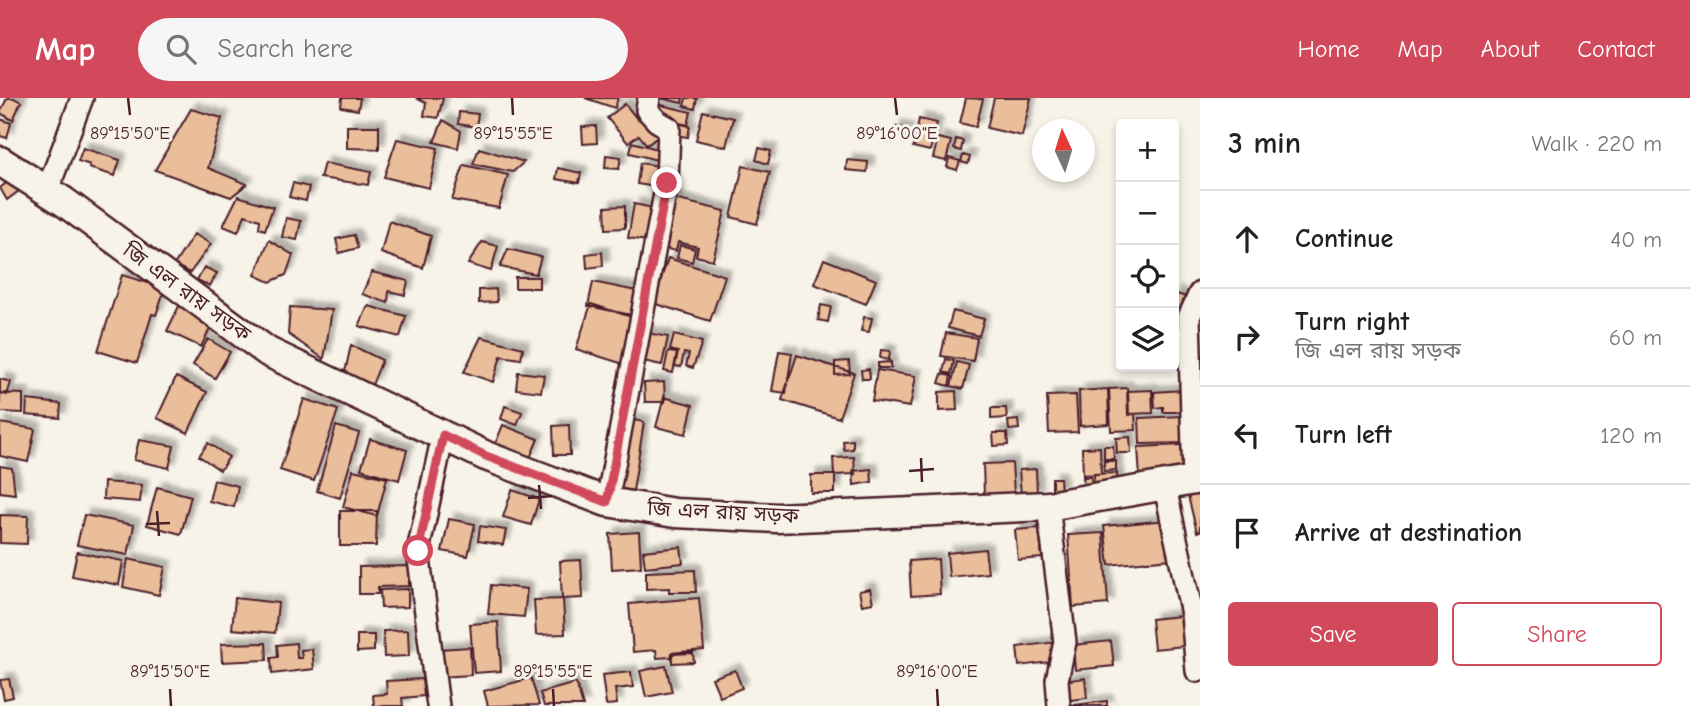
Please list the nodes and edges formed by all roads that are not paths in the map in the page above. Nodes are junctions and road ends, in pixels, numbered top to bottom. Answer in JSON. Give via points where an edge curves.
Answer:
{"nodes":[{"id":1,"x":82,"y":98,"type":"edge"},
{"id":2,"x":649,"y":98,"type":"edge"},
{"id":3,"x":0,"y":161,"type":"edge"},
{"id":4,"x":47,"y":191,"type":"junction"},
{"id":5,"x":1200,"y":293,"type":"edge"},
{"id":6,"x":443,"y":435,"type":"junction"},
{"id":7,"x":1197,"y":480,"type":"edge"},
{"id":8,"x":1165,"y":487,"type":"junction"},
{"id":9,"x":607,"y":502,"type":"junction"},
{"id":10,"x":1048,"y":506,"type":"junction"},
{"id":11,"x":1197,"y":671,"type":"dead end"},
{"id":12,"x":438,"y":706,"type":"edge"},
{"id":13,"x":1059,"y":706,"type":"edge"}],
"edges":[{"from":1,"to":4,"type":"street"},
{"from":2,"to":9,"type":"street","via":[[647,110],[669,128],[667,183]]},
{"from":3,"to":4,"type":"main road","name":"জি এল রায় সড়ক"},
{"from":4,"to":6,"type":"main road","name":"জি এল রায় সড়ক","via":[[268,352]]},
{"from":5,"to":7,"type":"street","via":[[1189,317]]},
{"from":6,"to":9,"type":"main road","name":"জি এল রায় সড়ক"},
{"from":6,"to":12,"type":"street","via":[[418,551]]},
{"from":7,"to":8,"type":"main road","name":"জি এল রায় সড়ক"},
{"from":8,"to":10,"type":"main road","name":"জি এল রায় সড়ক"},
{"from":8,"to":11,"type":"street","via":[[1192,614]]},
{"from":9,"to":10,"type":"main road","name":"জি এল রায় সড়ক","via":[[675,513],[777,518]]},
{"from":10,"to":13,"type":"street","via":[[1065,642],[1057,680]]}]}
